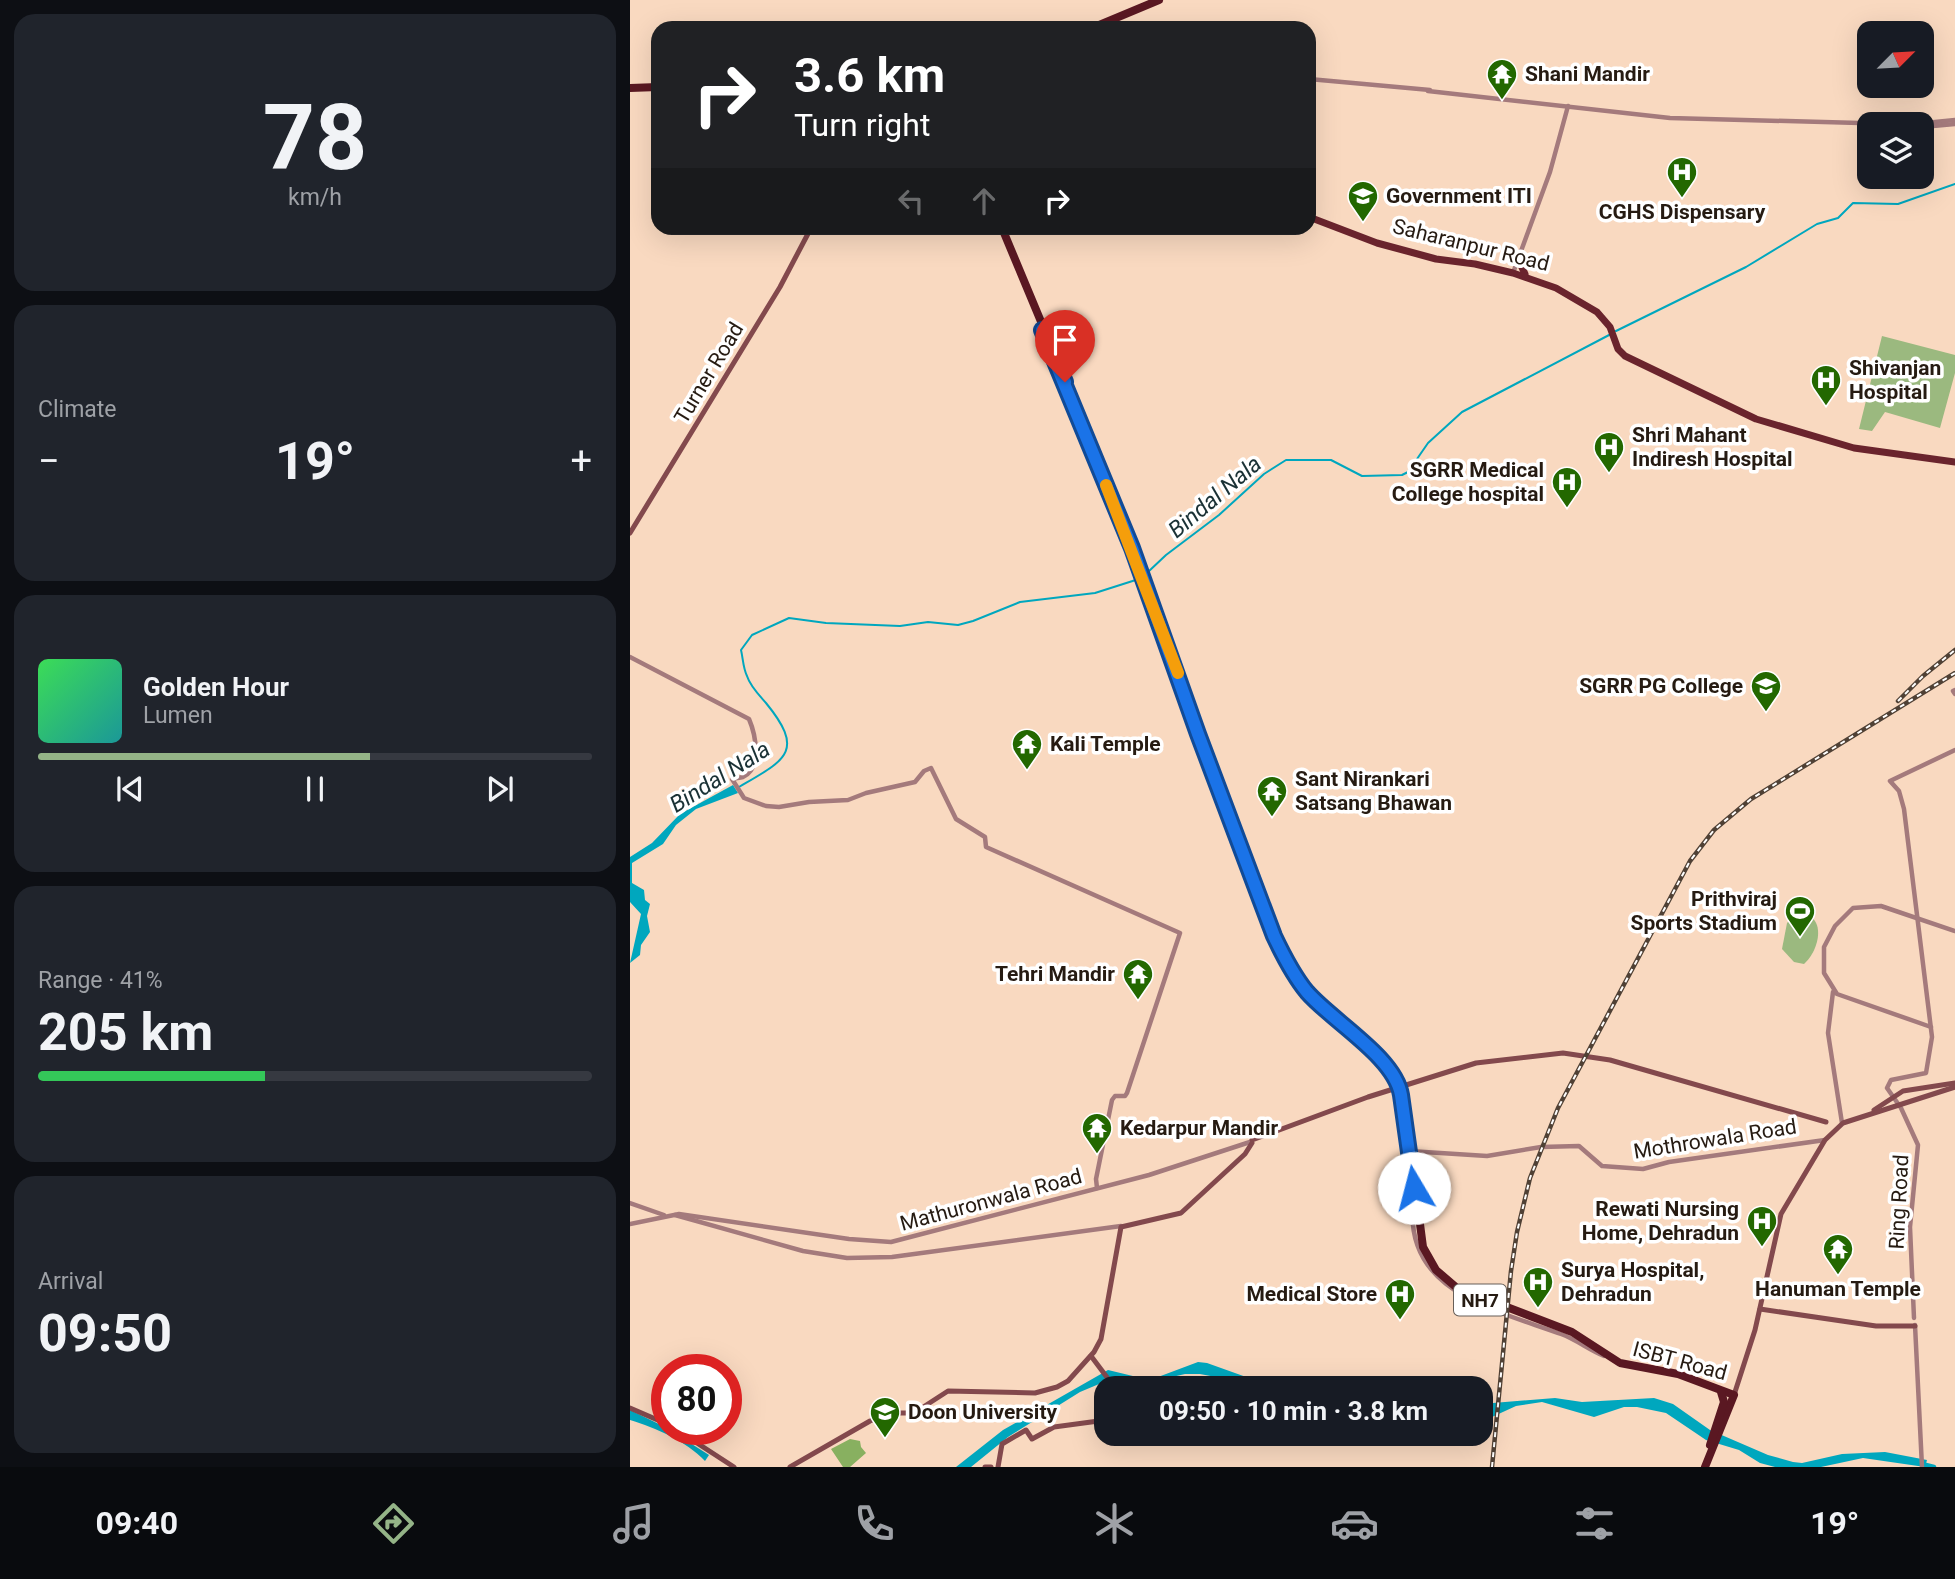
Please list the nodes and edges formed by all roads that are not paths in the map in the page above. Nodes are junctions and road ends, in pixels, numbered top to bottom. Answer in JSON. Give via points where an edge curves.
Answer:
{"nodes":[{"id":1,"x":1160,"y":0,"type":"edge"},
{"id":2,"x":1109,"y":21,"type":"edge"},
{"id":3,"x":1316,"y":80,"type":"edge"},
{"id":4,"x":651,"y":86,"type":"edge"},
{"id":5,"x":630,"y":87,"type":"edge"},
{"id":6,"x":1568,"y":106,"type":"junction"},
{"id":7,"x":1857,"y":120,"type":"edge"},
{"id":8,"x":1955,"y":122,"type":"edge"},
{"id":9,"x":1857,"y":123,"type":"edge"},
{"id":10,"x":1934,"y":123,"type":"edge"},
{"id":11,"x":1934,"y":125,"type":"edge"},
{"id":12,"x":1316,"y":217,"type":"edge"},
{"id":13,"x":807,"y":235,"type":"edge"},
{"id":14,"x":1003,"y":235,"type":"edge"},
{"id":15,"x":1003,"y":235,"type":"edge"},
{"id":16,"x":1517,"y":270,"type":"junction"},
{"id":17,"x":1023,"y":282,"type":"junction"},
{"id":18,"x":1955,"y":460,"type":"edge"},
{"id":19,"x":630,"y":533,"type":"edge"},
{"id":20,"x":630,"y":657,"type":"edge"},
{"id":21,"x":1955,"y":750,"type":"edge"},
{"id":22,"x":1917,"y":918,"type":"junction"},
{"id":23,"x":1955,"y":932,"type":"edge"},
{"id":24,"x":1834,"y":991,"type":"junction"},
{"id":25,"x":1931,"y":1027,"type":"junction"},
{"id":26,"x":1955,"y":1085,"type":"edge"},
{"id":27,"x":1401,"y":1086,"type":"junction"},
{"id":28,"x":1896,"y":1102,"type":"junction"},
{"id":29,"x":1842,"y":1123,"type":"junction"},
{"id":30,"x":1825,"y":1140,"type":"junction"},
{"id":31,"x":1251,"y":1142,"type":"junction"},
{"id":32,"x":1410,"y":1151,"type":"junction"},
{"id":33,"x":1097,"y":1188,"type":"junction"},
{"id":34,"x":1415,"y":1196,"type":"junction"},
{"id":35,"x":630,"y":1203,"type":"edge"},
{"id":36,"x":667,"y":1214,"type":"junction"},
{"id":37,"x":630,"y":1224,"type":"edge"},
{"id":38,"x":1121,"y":1226,"type":"junction"},
{"id":39,"x":1760,"y":1308,"type":"junction"},
{"id":40,"x":1915,"y":1322,"type":"junction"},
{"id":41,"x":1091,"y":1356,"type":"junction"},
{"id":42,"x":1106,"y":1376,"type":"edge"},
{"id":43,"x":1730,"y":1395,"type":"junction"},
{"id":44,"x":630,"y":1408,"type":"edge"},
{"id":45,"x":651,"y":1417,"type":"edge"},
{"id":46,"x":1094,"y":1422,"type":"edge"},
{"id":47,"x":1711,"y":1444,"type":"junction"},
{"id":48,"x":700,"y":1445,"type":"edge"},
{"id":49,"x":734,"y":1467,"type":"edge"},
{"id":50,"x":790,"y":1467,"type":"edge"},
{"id":51,"x":985,"y":1467,"type":"edge"},
{"id":52,"x":991,"y":1467,"type":"edge"},
{"id":53,"x":998,"y":1467,"type":"edge"},
{"id":54,"x":1704,"y":1467,"type":"edge"},
{"id":55,"x":1922,"y":1467,"type":"edge"}],
"edges":[{"from":1,"to":2,"type":"highway"},
{"from":3,"to":6,"type":"street"},
{"from":4,"to":5,"type":"highway"},
{"from":6,"to":7,"type":"street","via":[[1685,117]]},
{"from":6,"to":9,"type":"street","via":[[1679,119]]},
{"from":6,"to":16,"type":"street"},
{"from":8,"to":10,"type":"street"},
{"from":8,"to":11,"type":"street"},
{"from":12,"to":16,"type":"main road","name":"Saharanpur Road","via":[[1437,257]]},
{"from":13,"to":19,"type":"main road","name":"Turner Road"},
{"from":14,"to":17,"type":"highway"},
{"from":15,"to":17,"type":"highway"},
{"from":16,"to":18,"type":"main road","name":"Saharanpur Road","via":[[1593,305],[1626,353],[1747,415],[1854,444]]},
{"from":17,"to":27,"type":"highway","via":[[1142,568],[1281,949],[1312,995],[1381,1059]]},
{"from":20,"to":33,"type":"street","via":[[749,719],[756,746],[754,763],[733,781],[746,799],[774,807],[840,802],[915,782],[931,768],[956,819],[985,837],[986,847],[1180,933],[1129,1090],[1112,1100]]},
{"from":21,"to":22,"type":"street","via":[[1890,780],[1902,797]]},
{"from":22,"to":23,"type":"street"},
{"from":22,"to":24,"type":"street","via":[[1874,905],[1847,912],[1824,947],[1825,973]]},
{"from":22,"to":25,"type":"street"},
{"from":24,"to":25,"type":"street","via":[[1846,1000]]},
{"from":24,"to":29,"type":"street","via":[[1828,1033]]},
{"from":25,"to":28,"type":"street","via":[[1927,1072],[1891,1080],[1887,1090]]},
{"from":26,"to":28,"type":"main road"},
{"from":26,"to":28,"type":"main road","via":[[1906,1090]]},
{"from":27,"to":29,"type":"main road","via":[[1490,1060],[1570,1053],[1610,1060],[1820,1123]]},
{"from":27,"to":31,"type":"main road"},
{"from":27,"to":32,"type":"highway","number":"NH7"},
{"from":28,"to":29,"type":"main road"},
{"from":28,"to":40,"type":"street","name":"Ring Road","via":[[1918,1145],[1910,1227]]},
{"from":29,"to":30,"type":"main road"},
{"from":30,"to":32,"type":"street","name":"Mothrowala Road","via":[[1643,1169],[1606,1167],[1579,1146],[1489,1156]]},
{"from":30,"to":39,"type":"main road","via":[[1781,1214]]},
{"from":31,"to":33,"type":"street","name":"Mathuronwala Road"},
{"from":31,"to":38,"type":"main road","via":[[1247,1152],[1185,1210]]},
{"from":32,"to":34,"type":"highway","number":"NH7"},
{"from":32,"to":34,"type":"highway","number":"NH7"},
{"from":33,"to":36,"type":"street","name":"Mathuronwala Road","via":[[891,1242]]},
{"from":34,"to":43,"type":"highway","name":"ISBT Road","number":"NH7","via":[[1419,1245],[1426,1263],[1453,1289],[1586,1341],[1620,1363],[1678,1374]]},
{"from":35,"to":36,"type":"street"},
{"from":36,"to":37,"type":"street"},
{"from":36,"to":38,"type":"street","via":[[803,1251],[847,1258],[892,1257]]},
{"from":38,"to":41,"type":"main road","via":[[1106,1322]]},
{"from":39,"to":40,"type":"main road","via":[[1882,1327]]},
{"from":39,"to":43,"type":"main road","via":[[1741,1376]]},
{"from":40,"to":55,"type":"street","name":"Ring Road"},
{"from":41,"to":42,"type":"main road"},
{"from":41,"to":50,"type":"main road","via":[[1068,1381],[1035,1393],[943,1392],[914,1413],[891,1413],[870,1421]]},
{"from":43,"to":47,"type":"highway"},
{"from":43,"to":47,"type":"highway"},
{"from":44,"to":45,"type":"main road"},
{"from":46,"to":53,"type":"main road","via":[[1054,1427],[1032,1439],[1025,1430],[1002,1444]]},
{"from":47,"to":54,"type":"highway"},
{"from":48,"to":49,"type":"main road"},
{"from":51,"to":52,"type":"main road"}]}
